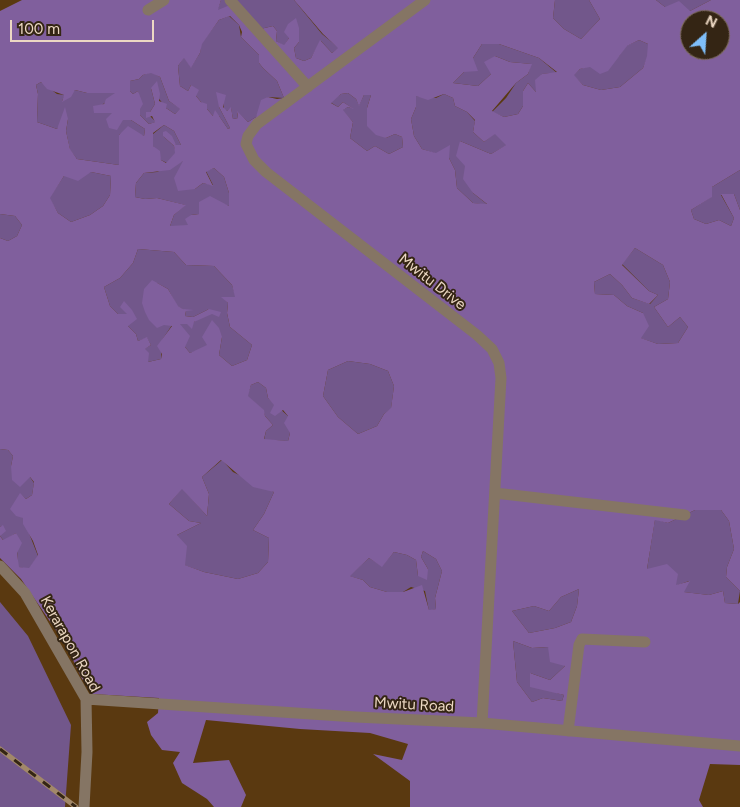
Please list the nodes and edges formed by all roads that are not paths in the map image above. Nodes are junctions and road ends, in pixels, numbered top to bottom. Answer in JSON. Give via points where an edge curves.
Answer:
{"nodes":[{"id":1,"x":164,"y":0,"type":"edge"},
{"id":2,"x":230,"y":0,"type":"edge"},
{"id":3,"x":425,"y":0,"type":"edge"},
{"id":4,"x":148,"y":10,"type":"dead end"},
{"id":5,"x":308,"y":86,"type":"junction"},
{"id":6,"x":495,"y":493,"type":"junction"},
{"id":7,"x":685,"y":515,"type":"dead end"},
{"id":8,"x":0,"y":566,"type":"edge"},
{"id":9,"x":645,"y":642,"type":"dead end"},
{"id":10,"x":86,"y":698,"type":"junction"},
{"id":11,"x":482,"y":723,"type":"junction"},
{"id":12,"x":568,"y":731,"type":"junction"},
{"id":13,"x":740,"y":746,"type":"edge"},
{"id":14,"x":84,"y":807,"type":"edge"}],
"edges":[{"from":1,"to":4,"type":"street"},
{"from":2,"to":5,"type":"street"},
{"from":3,"to":5,"type":"street","name":"Mwitu Drive"},
{"from":5,"to":6,"type":"street","name":"Mwitu Drive","via":[[257,124],[246,144],[254,160],[266,172],[492,349],[500,363],[501,378]]},
{"from":6,"to":7,"type":"street"},
{"from":6,"to":11,"type":"street","name":"Mwitu Drive"},
{"from":8,"to":10,"type":"street","name":"Kerarapon Road","via":[[25,593]]},
{"from":9,"to":12,"type":"street","via":[[582,639]]},
{"from":10,"to":11,"type":"street","name":"Mwitu Road"},
{"from":10,"to":14,"type":"street","name":"Kerarapon Road"},
{"from":11,"to":12,"type":"street","name":"Mwitu Road"},
{"from":12,"to":13,"type":"street","name":"Mwitu Road"}]}
